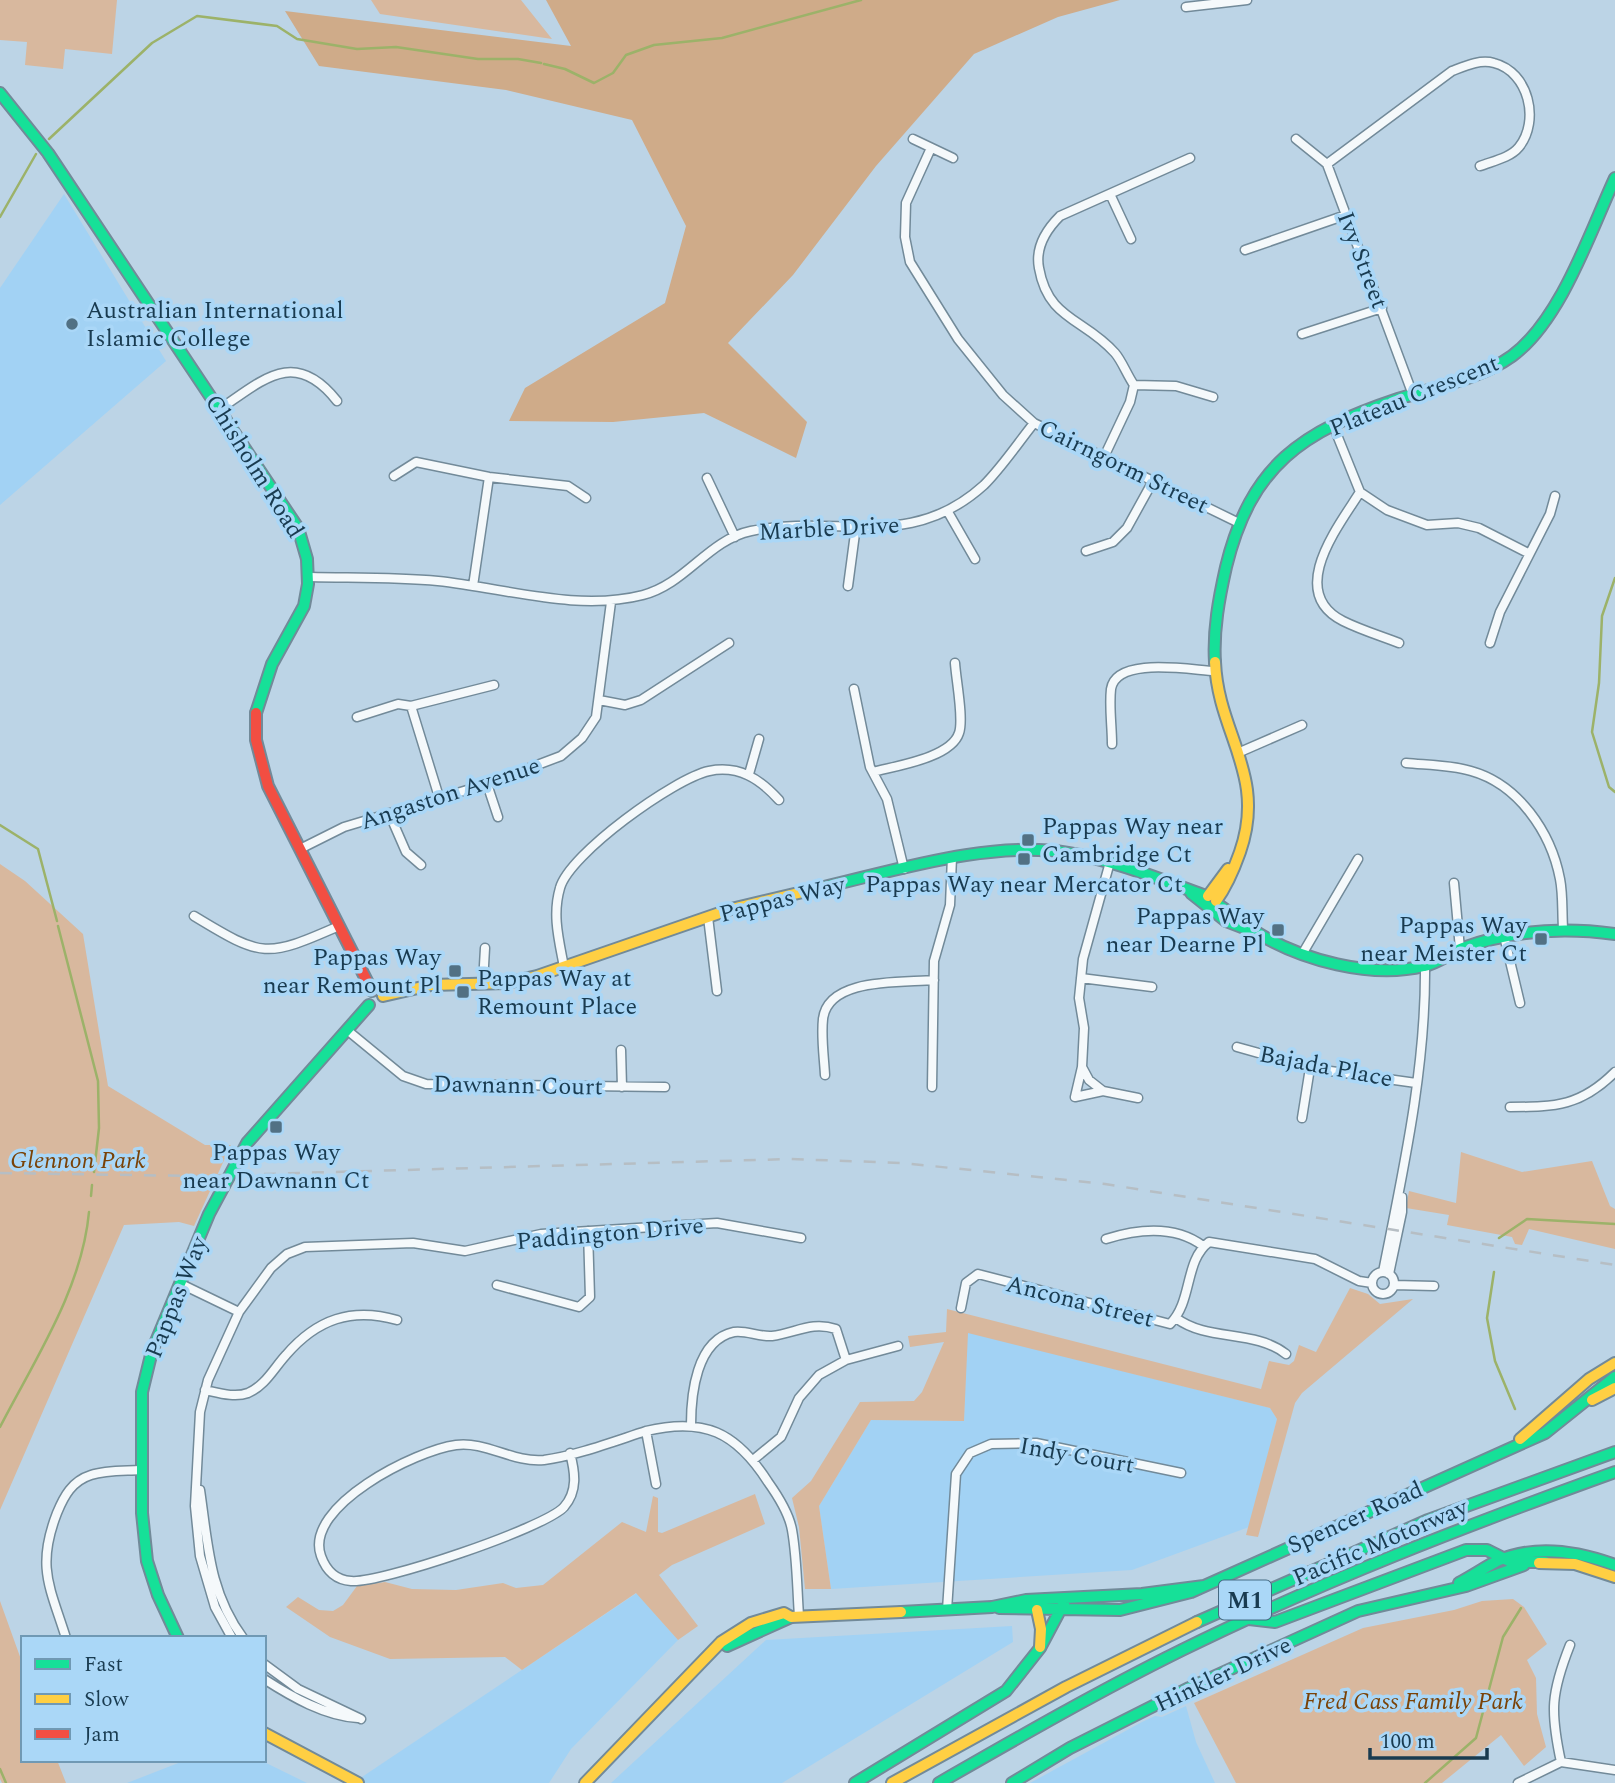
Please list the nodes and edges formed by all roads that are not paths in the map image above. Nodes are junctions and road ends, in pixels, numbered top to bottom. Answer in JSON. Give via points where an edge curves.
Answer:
{"nodes":[{"id":1,"x":1247,"y":0,"type":"edge"},
{"id":2,"x":1186,"y":7,"type":"dead end"},
{"id":3,"x":0,"y":93,"type":"edge"},
{"id":4,"x":913,"y":139,"type":"dead end"},
{"id":5,"x":1296,"y":139,"type":"dead end"},
{"id":6,"x":931,"y":148,"type":"junction"},
{"id":7,"x":953,"y":158,"type":"dead end"},
{"id":8,"x":1190,"y":158,"type":"dead end"},
{"id":9,"x":1327,"y":164,"type":"junction"},
{"id":10,"x":1480,"y":166,"type":"dead end"},
{"id":11,"x":1615,"y":178,"type":"edge"},
{"id":12,"x":1110,"y":194,"type":"junction"},
{"id":13,"x":1346,"y":215,"type":"junction"},
{"id":14,"x":1131,"y":239,"type":"dead end"},
{"id":15,"x":1245,"y":250,"type":"dead end"},
{"id":16,"x":1382,"y":308,"type":"junction"},
{"id":17,"x":1302,"y":334,"type":"dead end"},
{"id":18,"x":1134,"y":385,"type":"junction"},
{"id":19,"x":1413,"y":395,"type":"junction"},
{"id":20,"x":1213,"y":397,"type":"dead end"},
{"id":21,"x":337,"y":401,"type":"dead end"},
{"id":22,"x":220,"y":409,"type":"junction"},
{"id":23,"x":1034,"y":423,"type":"junction"},
{"id":24,"x":1333,"y":425,"type":"junction"},
{"id":25,"x":1104,"y":457,"type":"junction"},
{"id":26,"x":394,"y":476,"type":"dead end"},
{"id":27,"x":489,"y":477,"type":"junction"},
{"id":28,"x":707,"y":478,"type":"dead end"},
{"id":29,"x":1153,"y":481,"type":"junction"},
{"id":30,"x":1360,"y":492,"type":"junction"},
{"id":31,"x":1555,"y":496,"type":"dead end"},
{"id":32,"x":586,"y":498,"type":"dead end"},
{"id":33,"x":948,"y":512,"type":"junction"},
{"id":34,"x":1239,"y":523,"type":"junction"},
{"id":35,"x":856,"y":526,"type":"junction"},
{"id":36,"x":735,"y":537,"type":"junction"},
{"id":37,"x":1086,"y":551,"type":"dead end"},
{"id":38,"x":1528,"y":553,"type":"junction"},
{"id":39,"x":975,"y":559,"type":"dead end"},
{"id":40,"x":310,"y":577,"type":"junction"},
{"id":41,"x":473,"y":586,"type":"junction"},
{"id":42,"x":848,"y":586,"type":"dead end"},
{"id":43,"x":611,"y":602,"type":"junction"},
{"id":44,"x":729,"y":643,"type":"dead end"},
{"id":45,"x":1399,"y":643,"type":"dead end"},
{"id":46,"x":1490,"y":643,"type":"dead end"},
{"id":47,"x":955,"y":663,"type":"dead end"},
{"id":48,"x":1215,"y":671,"type":"junction"},
{"id":49,"x":494,"y":685,"type":"dead end"},
{"id":50,"x":855,"y":689,"type":"dead end"},
{"id":51,"x":599,"y":700,"type":"junction"},
{"id":52,"x":411,"y":706,"type":"junction"},
{"id":53,"x":357,"y":717,"type":"dead end"},
{"id":54,"x":1303,"y":725,"type":"dead end"},
{"id":55,"x":759,"y":739,"type":"dead end"},
{"id":56,"x":1112,"y":744,"type":"dead end"},
{"id":57,"x":1240,"y":752,"type":"junction"},
{"id":58,"x":1406,"y":763,"type":"dead end"},
{"id":59,"x":873,"y":772,"type":"junction"},
{"id":60,"x":749,"y":774,"type":"junction"},
{"id":61,"x":487,"y":784,"type":"junction"},
{"id":62,"x":439,"y":797,"type":"junction"},
{"id":63,"x":779,"y":800,"type":"dead end"},
{"id":64,"x":389,"y":813,"type":"junction"},
{"id":65,"x":498,"y":817,"type":"dead end"},
{"id":66,"x":300,"y":849,"type":"junction"},
{"id":67,"x":952,"y":858,"type":"junction"},
{"id":68,"x":1357,"y":859,"type":"dead end"},
{"id":69,"x":1110,"y":862,"type":"junction"},
{"id":70,"x":421,"y":865,"type":"dead end"},
{"id":71,"x":904,"y":869,"type":"junction"},
{"id":72,"x":1454,"y":883,"type":"dead end"},
{"id":73,"x":1210,"y":902,"type":"junction"},
{"id":74,"x":194,"y":916,"type":"dead end"},
{"id":75,"x":708,"y":917,"type":"junction"},
{"id":76,"x":339,"y":926,"type":"junction"},
{"id":77,"x":1563,"y":928,"type":"junction"},
{"id":78,"x":1615,"y":934,"type":"edge"},
{"id":79,"x":1504,"y":936,"type":"junction"},
{"id":80,"x":485,"y":948,"type":"dead end"},
{"id":81,"x":1461,"y":949,"type":"junction"},
{"id":82,"x":1304,"y":951,"type":"junction"},
{"id":83,"x":1424,"y":966,"type":"junction"},
{"id":84,"x":564,"y":967,"type":"junction"},
{"id":85,"x":1081,"y":978,"type":"junction"},
{"id":86,"x":933,"y":980,"type":"junction"},
{"id":87,"x":483,"y":983,"type":"junction"},
{"id":88,"x":1152,"y":987,"type":"dead end"},
{"id":89,"x":372,"y":991,"type":"junction"},
{"id":90,"x":717,"y":991,"type":"dead end"},
{"id":91,"x":383,"y":996,"type":"junction"},
{"id":92,"x":1520,"y":1003,"type":"dead end"},
{"id":93,"x":369,"y":1005,"type":"junction"},
{"id":94,"x":347,"y":1030,"type":"junction"},
{"id":95,"x":1237,"y":1048,"type":"dead end"},
{"id":96,"x":621,"y":1050,"type":"dead end"},
{"id":97,"x":1082,"y":1066,"type":"junction"},
{"id":98,"x":1310,"y":1068,"type":"junction"},
{"id":99,"x":1615,"y":1072,"type":"edge"},
{"id":100,"x":825,"y":1075,"type":"dead end"},
{"id":101,"x":1416,"y":1083,"type":"junction"},
{"id":102,"x":622,"y":1087,"type":"junction"},
{"id":103,"x":665,"y":1087,"type":"dead end"},
{"id":104,"x":932,"y":1087,"type":"dead end"},
{"id":105,"x":1103,"y":1091,"type":"junction"},
{"id":106,"x":1138,"y":1098,"type":"dead end"},
{"id":107,"x":1510,"y":1107,"type":"dead end"},
{"id":108,"x":1301,"y":1118,"type":"dead end"},
{"id":109,"x":588,"y":1231,"type":"junction"},
{"id":110,"x":801,"y":1238,"type":"dead end"},
{"id":111,"x":1106,"y":1239,"type":"dead end"},
{"id":112,"x":1203,"y":1246,"type":"junction"},
{"id":113,"x":1386,"y":1273,"type":"junction"},
{"id":114,"x":1372,"y":1283,"type":"junction"},
{"id":115,"x":181,"y":1284,"type":"junction"},
{"id":116,"x":498,"y":1284,"type":"dead end"},
{"id":117,"x":1394,"y":1285,"type":"junction"},
{"id":118,"x":1434,"y":1286,"type":"dead end"},
{"id":119,"x":961,"y":1308,"type":"dead end"},
{"id":120,"x":239,"y":1312,"type":"junction"},
{"id":121,"x":1176,"y":1318,"type":"junction"},
{"id":122,"x":397,"y":1320,"type":"dead end"},
{"id":123,"x":898,"y":1346,"type":"dead end"},
{"id":124,"x":1286,"y":1354,"type":"dead end"},
{"id":125,"x":846,"y":1360,"type":"junction"},
{"id":126,"x":1615,"y":1361,"type":"edge"},
{"id":127,"x":1615,"y":1377,"type":"edge"},
{"id":128,"x":1615,"y":1388,"type":"edge"},
{"id":129,"x":205,"y":1390,"type":"junction"},
{"id":130,"x":1570,"y":1415,"type":"junction"},
{"id":131,"x":691,"y":1425,"type":"junction"},
{"id":132,"x":646,"y":1432,"type":"junction"},
{"id":133,"x":1507,"y":1449,"type":"junction"},
{"id":134,"x":570,"y":1452,"type":"junction"},
{"id":135,"x":1615,"y":1452,"type":"edge"},
{"id":136,"x":754,"y":1460,"type":"junction"},
{"id":137,"x":140,"y":1470,"type":"junction"},
{"id":138,"x":1615,"y":1472,"type":"edge"},
{"id":139,"x":1181,"y":1473,"type":"dead end"},
{"id":140,"x":198,"y":1474,"type":"junction"},
{"id":141,"x":656,"y":1484,"type":"dead end"},
{"id":142,"x":1504,"y":1559,"type":"junction"},
{"id":143,"x":1545,"y":1562,"type":"junction"},
{"id":144,"x":1615,"y":1565,"type":"edge"},
{"id":145,"x":1615,"y":1577,"type":"edge"},
{"id":146,"x":1204,"y":1586,"type":"junction"},
{"id":147,"x":1444,"y":1590,"type":"junction"},
{"id":148,"x":1066,"y":1599,"type":"junction"},
{"id":149,"x":992,"y":1607,"type":"junction"},
{"id":150,"x":947,"y":1610,"type":"junction"},
{"id":151,"x":1037,"y":1611,"type":"junction"},
{"id":152,"x":1060,"y":1611,"type":"junction"},
{"id":153,"x":795,"y":1617,"type":"junction"},
{"id":154,"x":1248,"y":1619,"type":"junction"},
{"id":155,"x":65,"y":1636,"type":"edge"},
{"id":156,"x":177,"y":1636,"type":"edge"},
{"id":157,"x":231,"y":1636,"type":"edge"},
{"id":158,"x":242,"y":1636,"type":"edge"},
{"id":159,"x":1570,"y":1645,"type":"dead end"},
{"id":160,"x":1040,"y":1649,"type":"junction"},
{"id":161,"x":266,"y":1665,"type":"edge"},
{"id":162,"x":266,"y":1680,"type":"edge"},
{"id":163,"x":266,"y":1734,"type":"edge"},
{"id":164,"x":1561,"y":1762,"type":"junction"},
{"id":165,"x":1615,"y":1770,"type":"edge"},
{"id":166,"x":599,"y":1771,"type":"junction"},
{"id":167,"x":358,"y":1783,"type":"edge"},
{"id":168,"x":585,"y":1783,"type":"edge"},
{"id":169,"x":595,"y":1783,"type":"edge"},
{"id":170,"x":855,"y":1783,"type":"edge"},
{"id":171,"x":892,"y":1783,"type":"edge"},
{"id":172,"x":939,"y":1783,"type":"edge"},
{"id":173,"x":1012,"y":1783,"type":"edge"},
{"id":174,"x":1518,"y":1783,"type":"edge"}],
"edges":[{"from":1,"to":2,"type":"street"},
{"from":3,"to":22,"type":"main road","name":"Chisholm Road","via":[[48,153]]},
{"from":4,"to":6,"type":"street"},
{"from":5,"to":9,"type":"street"},
{"from":6,"to":7,"type":"street"},
{"from":6,"to":23,"type":"street","name":"Cairngorm Street","via":[[906,204],[905,237],[911,262],[958,339],[1003,396]]},
{"from":8,"to":12,"type":"street"},
{"from":9,"to":10,"type":"street","via":[[1452,71],[1474,63],[1494,63],[1513,74],[1526,93],[1532,114],[1518,148]]},
{"from":9,"to":13,"type":"street","name":"Ivy Street"},
{"from":11,"to":19,"type":"main road","name":"Plateau Crescent","via":[[1541,326],[1519,350],[1494,367]]},
{"from":12,"to":14,"type":"street"},
{"from":12,"to":18,"type":"street","via":[[1060,216],[1046,230],[1037,257],[1050,302],[1115,353]]},
{"from":13,"to":15,"type":"street"},
{"from":13,"to":16,"type":"street","name":"Ivy Street"},
{"from":16,"to":17,"type":"street"},
{"from":16,"to":19,"type":"street","name":"Ivy Street"},
{"from":18,"to":20,"type":"street","via":[[1176,386]]},
{"from":18,"to":25,"type":"street"},
{"from":19,"to":24,"type":"main road","name":"Plateau Crescent"},
{"from":21,"to":22,"type":"street","via":[[321,381],[281,372]]},
{"from":22,"to":40,"type":"main road","name":"Chisholm Road","via":[[298,528]]},
{"from":23,"to":25,"type":"street","name":"Cairngorm Street"},
{"from":23,"to":33,"type":"street","name":"Marble Drive","via":[[985,484]]},
{"from":24,"to":30,"type":"street"},
{"from":24,"to":34,"type":"main road","name":"Plateau Crescent","via":[[1277,464],[1253,493]]},
{"from":25,"to":29,"type":"street","name":"Cairngorm Street"},
{"from":26,"to":27,"type":"street","via":[[416,462]]},
{"from":27,"to":32,"type":"street","via":[[568,486]]},
{"from":27,"to":41,"type":"street"},
{"from":28,"to":36,"type":"street"},
{"from":29,"to":34,"type":"street","name":"Cairngorm Street"},
{"from":29,"to":37,"type":"street","via":[[1127,528],[1113,542]]},
{"from":30,"to":38,"type":"street","via":[[1407,520],[1479,528]]},
{"from":30,"to":45,"type":"street","via":[[1325,548],[1318,567],[1318,592],[1323,607],[1342,621]]},
{"from":31,"to":38,"type":"street"},
{"from":33,"to":35,"type":"street","name":"Marble Drive","via":[[915,524]]},
{"from":33,"to":39,"type":"street"},
{"from":34,"to":48,"type":"main road","name":"Plateau Crescent","via":[[1215,635]]},
{"from":35,"to":36,"type":"street","name":"Marble Drive","via":[[784,526]]},
{"from":35,"to":42,"type":"street"},
{"from":36,"to":43,"type":"street","name":"Marble Drive","via":[[721,543],[677,580],[646,595]]},
{"from":38,"to":46,"type":"street"},
{"from":40,"to":41,"type":"street","name":"Marble Drive"},
{"from":40,"to":66,"type":"main road","name":"Chisholm Road","via":[[299,620],[264,682],[256,714],[258,750],[268,786]]},
{"from":41,"to":43,"type":"street","name":"Marble Drive"},
{"from":43,"to":51,"type":"street","name":"Angaston Avenue"},
{"from":44,"to":51,"type":"street","via":[[641,700],[625,705]]},
{"from":47,"to":59,"type":"street","via":[[960,733],[952,745],[937,754]]},
{"from":48,"to":56,"type":"street","via":[[1132,668],[1119,673],[1111,687]]},
{"from":48,"to":57,"type":"main road","name":"Plateau Crescent"},
{"from":49,"to":52,"type":"street"},
{"from":50,"to":59,"type":"street"},
{"from":51,"to":61,"type":"street","name":"Angaston Avenue","via":[[596,717],[582,738],[561,756]]},
{"from":52,"to":53,"type":"street","via":[[398,704]]},
{"from":52,"to":62,"type":"street"},
{"from":54,"to":57,"type":"street"},
{"from":55,"to":60,"type":"street"},
{"from":57,"to":73,"type":"main road","name":"Plateau Crescent","via":[[1251,798],[1248,829],[1241,852]]},
{"from":58,"to":77,"type":"street","via":[[1469,770],[1495,779],[1518,798],[1535,820],[1560,878]]},
{"from":59,"to":71,"type":"street","via":[[887,799]]},
{"from":60,"to":63,"type":"street"},
{"from":60,"to":84,"type":"street","via":[[709,771],[687,779],[578,858],[560,886],[554,917]]},
{"from":61,"to":62,"type":"street","name":"Angaston Avenue"},
{"from":61,"to":65,"type":"street"},
{"from":62,"to":64,"type":"street","name":"Angaston Avenue"},
{"from":64,"to":66,"type":"street","name":"Angaston Avenue","via":[[344,827]]},
{"from":64,"to":70,"type":"street","via":[[407,852]]},
{"from":66,"to":76,"type":"main road","name":"Chisholm Road"},
{"from":67,"to":69,"type":"main road","name":"Pappas Way","via":[[990,852],[1065,852]]},
{"from":67,"to":71,"type":"main road","name":"Pappas Way"},
{"from":67,"to":86,"type":"street","via":[[950,905]]},
{"from":68,"to":82,"type":"street"},
{"from":69,"to":73,"type":"main road","name":"Pappas Way","via":[[1185,888]]},
{"from":69,"to":85,"type":"street"},
{"from":71,"to":75,"type":"main road","name":"Pappas Way"},
{"from":72,"to":81,"type":"street"},
{"from":73,"to":82,"type":"main road","name":"Pappas Way","via":[[1237,928]]},
{"from":74,"to":76,"type":"street","via":[[233,940],[262,950],[288,948]]},
{"from":75,"to":84,"type":"main road","name":"Pappas Way"},
{"from":75,"to":90,"type":"street"},
{"from":76,"to":89,"type":"main road","name":"Chisholm Road"},
{"from":77,"to":78,"type":"main road","name":"Pappas Way"},
{"from":77,"to":79,"type":"main road","name":"Pappas Way"},
{"from":79,"to":81,"type":"main road","name":"Pappas Way"},
{"from":79,"to":92,"type":"street"},
{"from":80,"to":87,"type":"street"},
{"from":81,"to":83,"type":"main road","name":"Pappas Way"},
{"from":82,"to":83,"type":"main road","name":"Pappas Way","via":[[1351,966]]},
{"from":83,"to":101,"type":"street","via":[[1425,1025]]},
{"from":84,"to":87,"type":"main road","name":"Pappas Way","via":[[507,983]]},
{"from":85,"to":88,"type":"street"},
{"from":85,"to":97,"type":"street"},
{"from":86,"to":100,"type":"street","via":[[852,987],[828,1003],[823,1018]]},
{"from":86,"to":104,"type":"street"},
{"from":87,"to":91,"type":"main road","name":"Pappas Way","via":[[431,985]]},
{"from":89,"to":91,"type":"main road"},
{"from":89,"to":93,"type":"main road","via":[[367,996]]},
{"from":91,"to":93,"type":"main road","name":"Pappas Way","via":[[380,1006]]},
{"from":93,"to":94,"type":"main road","name":"Pappas Way"},
{"from":94,"to":102,"type":"street","name":"Dawnann Court","via":[[403,1076],[426,1084]]},
{"from":94,"to":115,"type":"main road","name":"Pappas Way","via":[[247,1143],[209,1214]]},
{"from":95,"to":98,"type":"street","name":"Bajada Place"},
{"from":96,"to":102,"type":"street"},
{"from":97,"to":105,"type":"street","via":[[1089,1080]]},
{"from":97,"to":105,"type":"street","via":[[1075,1097]]},
{"from":98,"to":101,"type":"street","name":"Bajada Place"},
{"from":98,"to":108,"type":"street"},
{"from":99,"to":107,"type":"street","via":[[1576,1101],[1554,1107]]},
{"from":101,"to":113,"type":"street","via":[[1402,1212]]},
{"from":102,"to":103,"type":"street","name":"Dawnann Court"},
{"from":105,"to":106,"type":"street"},
{"from":109,"to":110,"type":"street","name":"Paddington Drive","via":[[717,1223]]},
{"from":109,"to":116,"type":"street","via":[[590,1297],[579,1307]]},
{"from":109,"to":120,"type":"street","name":"Paddington Drive","via":[[514,1238],[465,1251],[413,1243],[305,1247],[287,1254],[271,1268]]},
{"from":111,"to":112,"type":"street","via":[[1135,1230],[1190,1237]]},
{"from":112,"to":114,"type":"street","via":[[1209,1242],[1315,1259]]},
{"from":112,"to":121,"type":"street","name":"Ancona Street"},
{"from":113,"to":114,"type":"street","via":[[1377,1275]]},
{"from":113,"to":117,"type":"street"},
{"from":114,"to":117,"type":"street","via":[[1384,1294]]},
{"from":115,"to":120,"type":"street"},
{"from":115,"to":137,"type":"main road","name":"Pappas Way","via":[[152,1351],[142,1392]]},
{"from":117,"to":118,"type":"street"},
{"from":119,"to":121,"type":"street","name":"Ancona Street","via":[[965,1283],[978,1274],[1170,1324]]},
{"from":120,"to":129,"type":"street","name":"Paddington Drive"},
{"from":121,"to":124,"type":"street","via":[[1190,1328],[1270,1342]]},
{"from":122,"to":129,"type":"street","via":[[374,1313],[344,1315],[310,1333],[249,1392],[230,1395]]},
{"from":123,"to":125,"type":"street"},
{"from":125,"to":131,"type":"street","via":[[836,1329],[820,1324],[770,1336],[731,1333],[713,1345],[695,1376]]},
{"from":125,"to":136,"type":"street","via":[[819,1375],[799,1398],[781,1437]]},
{"from":126,"to":133,"type":"main road","name":"Spencer Road"},
{"from":127,"to":130,"type":"main road","name":"Spencer Road"},
{"from":128,"to":130,"type":"main road"},
{"from":129,"to":140,"type":"street","name":"Paddington Drive"},
{"from":130,"to":133,"type":"main road","name":"Spencer Road","via":[[1545,1433]]},
{"from":131,"to":132,"type":"street"},
{"from":131,"to":136,"type":"street","via":[[722,1434]]},
{"from":132,"to":134,"type":"street"},
{"from":132,"to":141,"type":"street"},
{"from":133,"to":146,"type":"main road","name":"Spencer Road"},
{"from":134,"to":134,"type":"street","via":[[574,1487],[554,1516],[465,1553],[370,1581],[345,1581],[324,1565],[319,1551],[323,1524],[348,1495],[436,1450],[473,1445],[544,1460]]},
{"from":135,"to":171,"type":"main road","name":"Pacific Motorway","number":"M1","via":[[1438,1516],[1296,1576],[1035,1702]]},
{"from":136,"to":153,"type":"street","via":[[792,1529]]},
{"from":137,"to":155,"type":"street","via":[[90,1475],[63,1498],[46,1541],[44,1563]]},
{"from":137,"to":156,"type":"main road","name":"Pappas Way","via":[[147,1561]]},
{"from":138,"to":154,"type":"main road","name":"Pacific Motorway","number":"M1","via":[[1461,1528]]},
{"from":139,"to":150,"type":"street","name":"Indy Court","via":[[1036,1443],[991,1444],[970,1453],[956,1474]]},
{"from":140,"to":157,"type":"street","name":"Paddington Drive","via":[[195,1506],[200,1556],[215,1607]]},
{"from":140,"to":158,"type":"street","name":"Paddington Drive","via":[[211,1573],[220,1600]]},
{"from":142,"to":143,"type":"main road"},
{"from":142,"to":144,"type":"main road","name":"Hinkler Drive","via":[[1559,1550]]},
{"from":142,"to":147,"type":"main road","name":"Hinkler Drive"},
{"from":142,"to":154,"type":"main road","via":[[1484,1549],[1466,1550],[1275,1622]]},
{"from":143,"to":145,"type":"main road","name":"Hinkler Drive","via":[[1574,1564]]},
{"from":143,"to":147,"type":"main road","name":"Hinkler Drive"},
{"from":146,"to":148,"type":"main road","name":"Spencer Road"},
{"from":146,"to":152,"type":"main road","name":"Spencer Road","via":[[1139,1608]]},
{"from":147,"to":173,"type":"main road","name":"Hinkler Drive","via":[[1359,1611],[1180,1693]]},
{"from":148,"to":149,"type":"main road","name":"Spencer Road"},
{"from":148,"to":152,"type":"main road"},
{"from":149,"to":150,"type":"main road","name":"Spencer Road"},
{"from":149,"to":151,"type":"main road","name":"Spencer Road"},
{"from":150,"to":153,"type":"main road","name":"Spencer Road"},
{"from":151,"to":152,"type":"main road","name":"Spencer Road"},
{"from":151,"to":160,"type":"main road"},
{"from":152,"to":160,"type":"main road"},
{"from":153,"to":166,"type":"main road","name":"Spencer Road","via":[[743,1632],[712,1654]]},
{"from":154,"to":172,"type":"main road","name":"Pacific Motorway","number":"M1","via":[[1102,1691]]},
{"from":159,"to":164,"type":"street","via":[[1552,1703]]},
{"from":160,"to":170,"type":"main road","via":[[1024,1673],[996,1700]]},
{"from":161,"to":162,"type":"street","via":[[298,1689],[361,1719],[310,1704]]},
{"from":163,"to":167,"type":"main road"},
{"from":164,"to":165,"type":"street"},
{"from":164,"to":174,"type":"street"},
{"from":166,"to":168,"type":"main road","name":"Spencer Road"},
{"from":166,"to":169,"type":"main road","name":"Spencer Road"}]}
